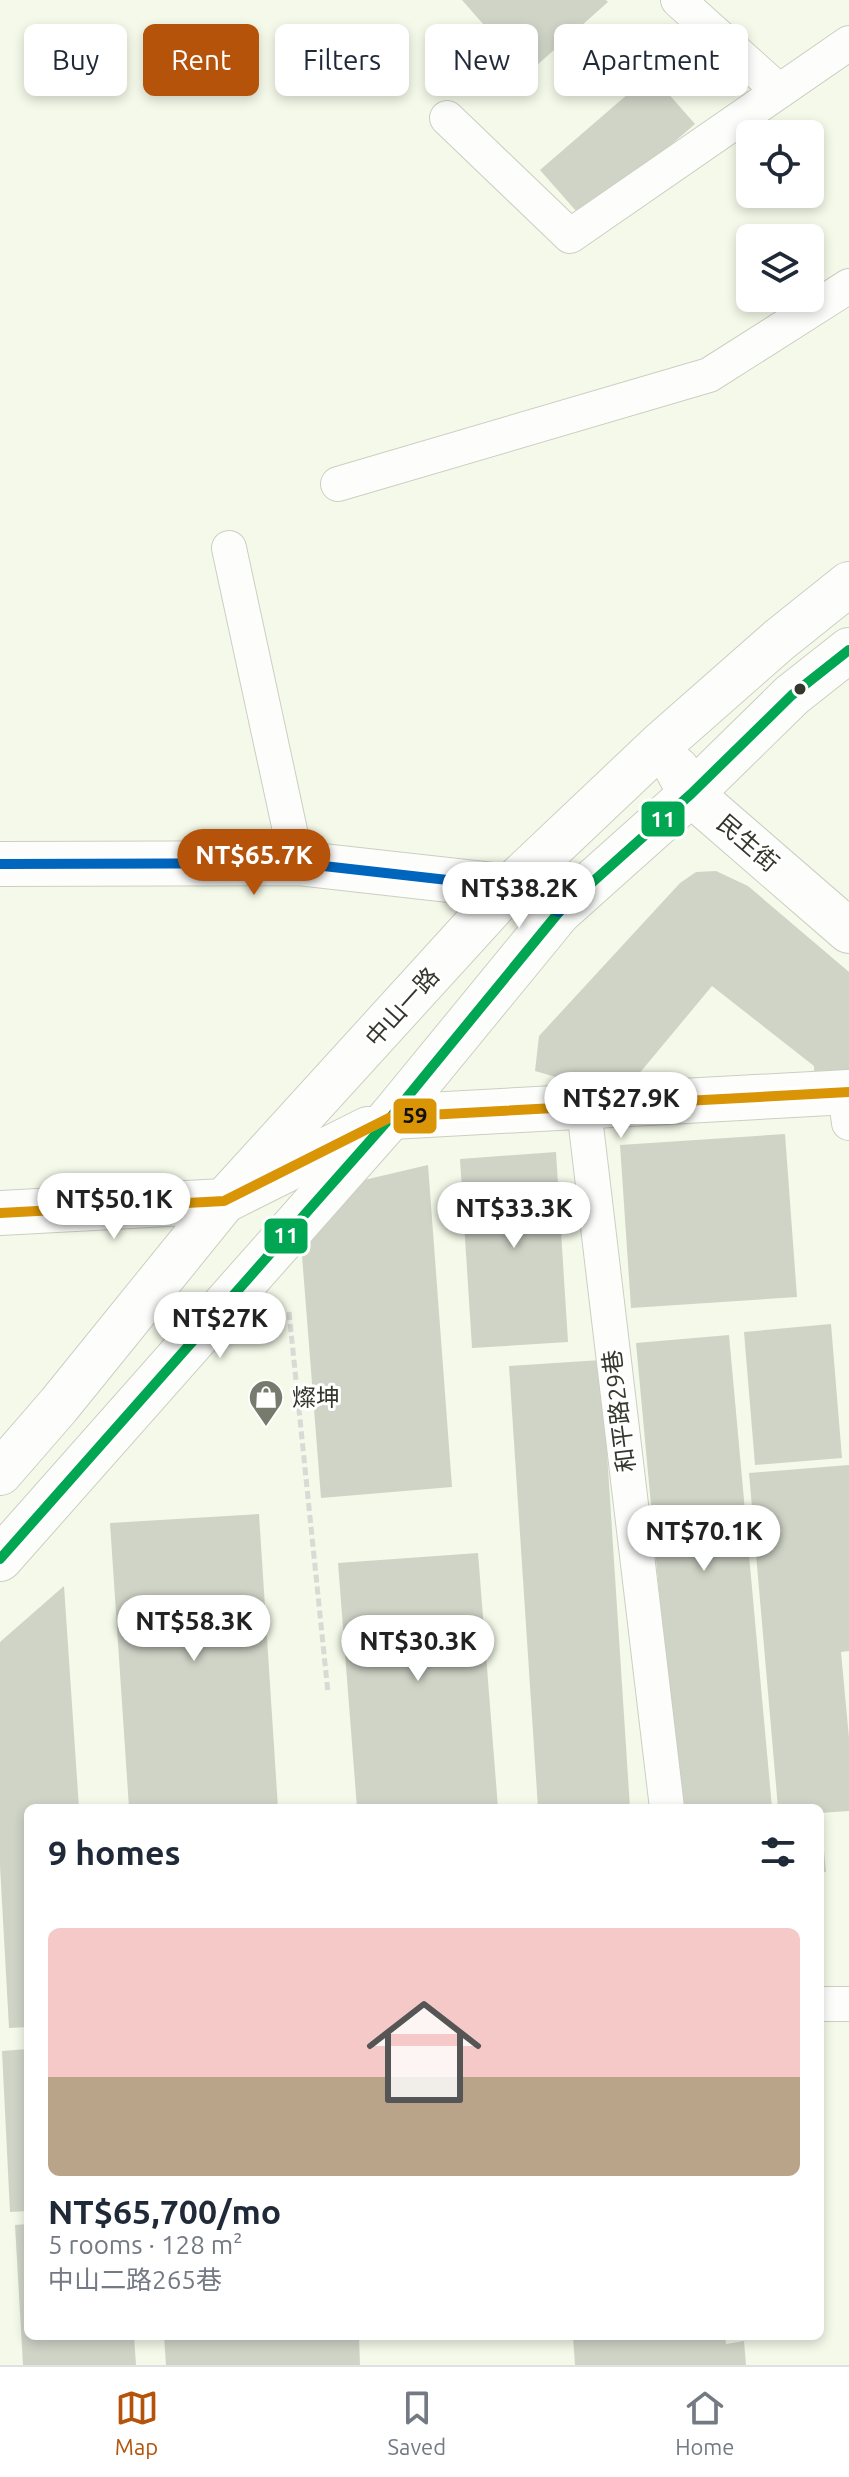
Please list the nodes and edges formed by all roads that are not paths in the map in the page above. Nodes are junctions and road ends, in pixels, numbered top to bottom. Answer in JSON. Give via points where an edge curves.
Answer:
{"nodes":[{"id":1,"x":678,"y":0,"type":"edge"},
{"id":2,"x":849,"y":43,"type":"edge"},
{"id":3,"x":779,"y":91,"type":"junction"},
{"id":4,"x":447,"y":118,"type":"dead end"},
{"id":5,"x":849,"y":286,"type":"edge"},
{"id":6,"x":338,"y":484,"type":"dead end"},
{"id":7,"x":229,"y":548,"type":"dead end"},
{"id":8,"x":849,"y":584,"type":"edge"},
{"id":9,"x":849,"y":650,"type":"edge"},
{"id":10,"x":662,"y":743,"type":"junction"},
{"id":11,"x":691,"y":794,"type":"junction"},
{"id":12,"x":297,"y":863,"type":"junction"},
{"id":13,"x":0,"y":864,"type":"edge"},
{"id":14,"x":510,"y":887,"type":"junction"},
{"id":15,"x":559,"y":912,"type":"junction"},
{"id":16,"x":849,"y":931,"type":"edge"},
{"id":17,"x":848,"y":1102,"type":"edge"},
{"id":18,"x":584,"y":1109,"type":"junction"},
{"id":19,"x":391,"y":1117,"type":"junction"},
{"id":20,"x":224,"y":1201,"type":"junction"},
{"id":21,"x":0,"y":1213,"type":"edge"},
{"id":22,"x":0,"y":1473,"type":"edge"},
{"id":23,"x":0,"y":1559,"type":"edge"},
{"id":24,"x":667,"y":1804,"type":"edge"},
{"id":25,"x":824,"y":2004,"type":"edge"},
{"id":26,"x":849,"y":2004,"type":"edge"}],
"edges":[{"from":1,"to":3,"type":"lane"},
{"from":2,"to":3,"type":"lane"},
{"from":3,"to":4,"type":"lane","via":[[570,236]]},
{"from":5,"to":6,"type":"lane","via":[[709,375]]},
{"from":7,"to":12,"type":"lane"},
{"from":8,"to":10,"type":"street","name":"中山一路"},
{"from":9,"to":11,"type":"street","via":[[792,695]]},
{"from":10,"to":11,"type":"street","name":"民生街"},
{"from":10,"to":14,"type":"street","name":"中山一路"},
{"from":11,"to":15,"type":"street"},
{"from":11,"to":16,"type":"street","name":"民生街"},
{"from":12,"to":13,"type":"street"},
{"from":12,"to":14,"type":"street"},
{"from":14,"to":15,"type":"street"},
{"from":14,"to":20,"type":"street","name":"中山一路"},
{"from":15,"to":19,"type":"street"},
{"from":17,"to":18,"type":"street"},
{"from":18,"to":19,"type":"street"},
{"from":18,"to":24,"type":"lane","name":"和平路29巷"},
{"from":19,"to":20,"type":"street"},
{"from":19,"to":23,"type":"street"},
{"from":20,"to":21,"type":"street"},
{"from":20,"to":22,"type":"street","name":"中山一路"},
{"from":25,"to":26,"type":"lane"}]}
